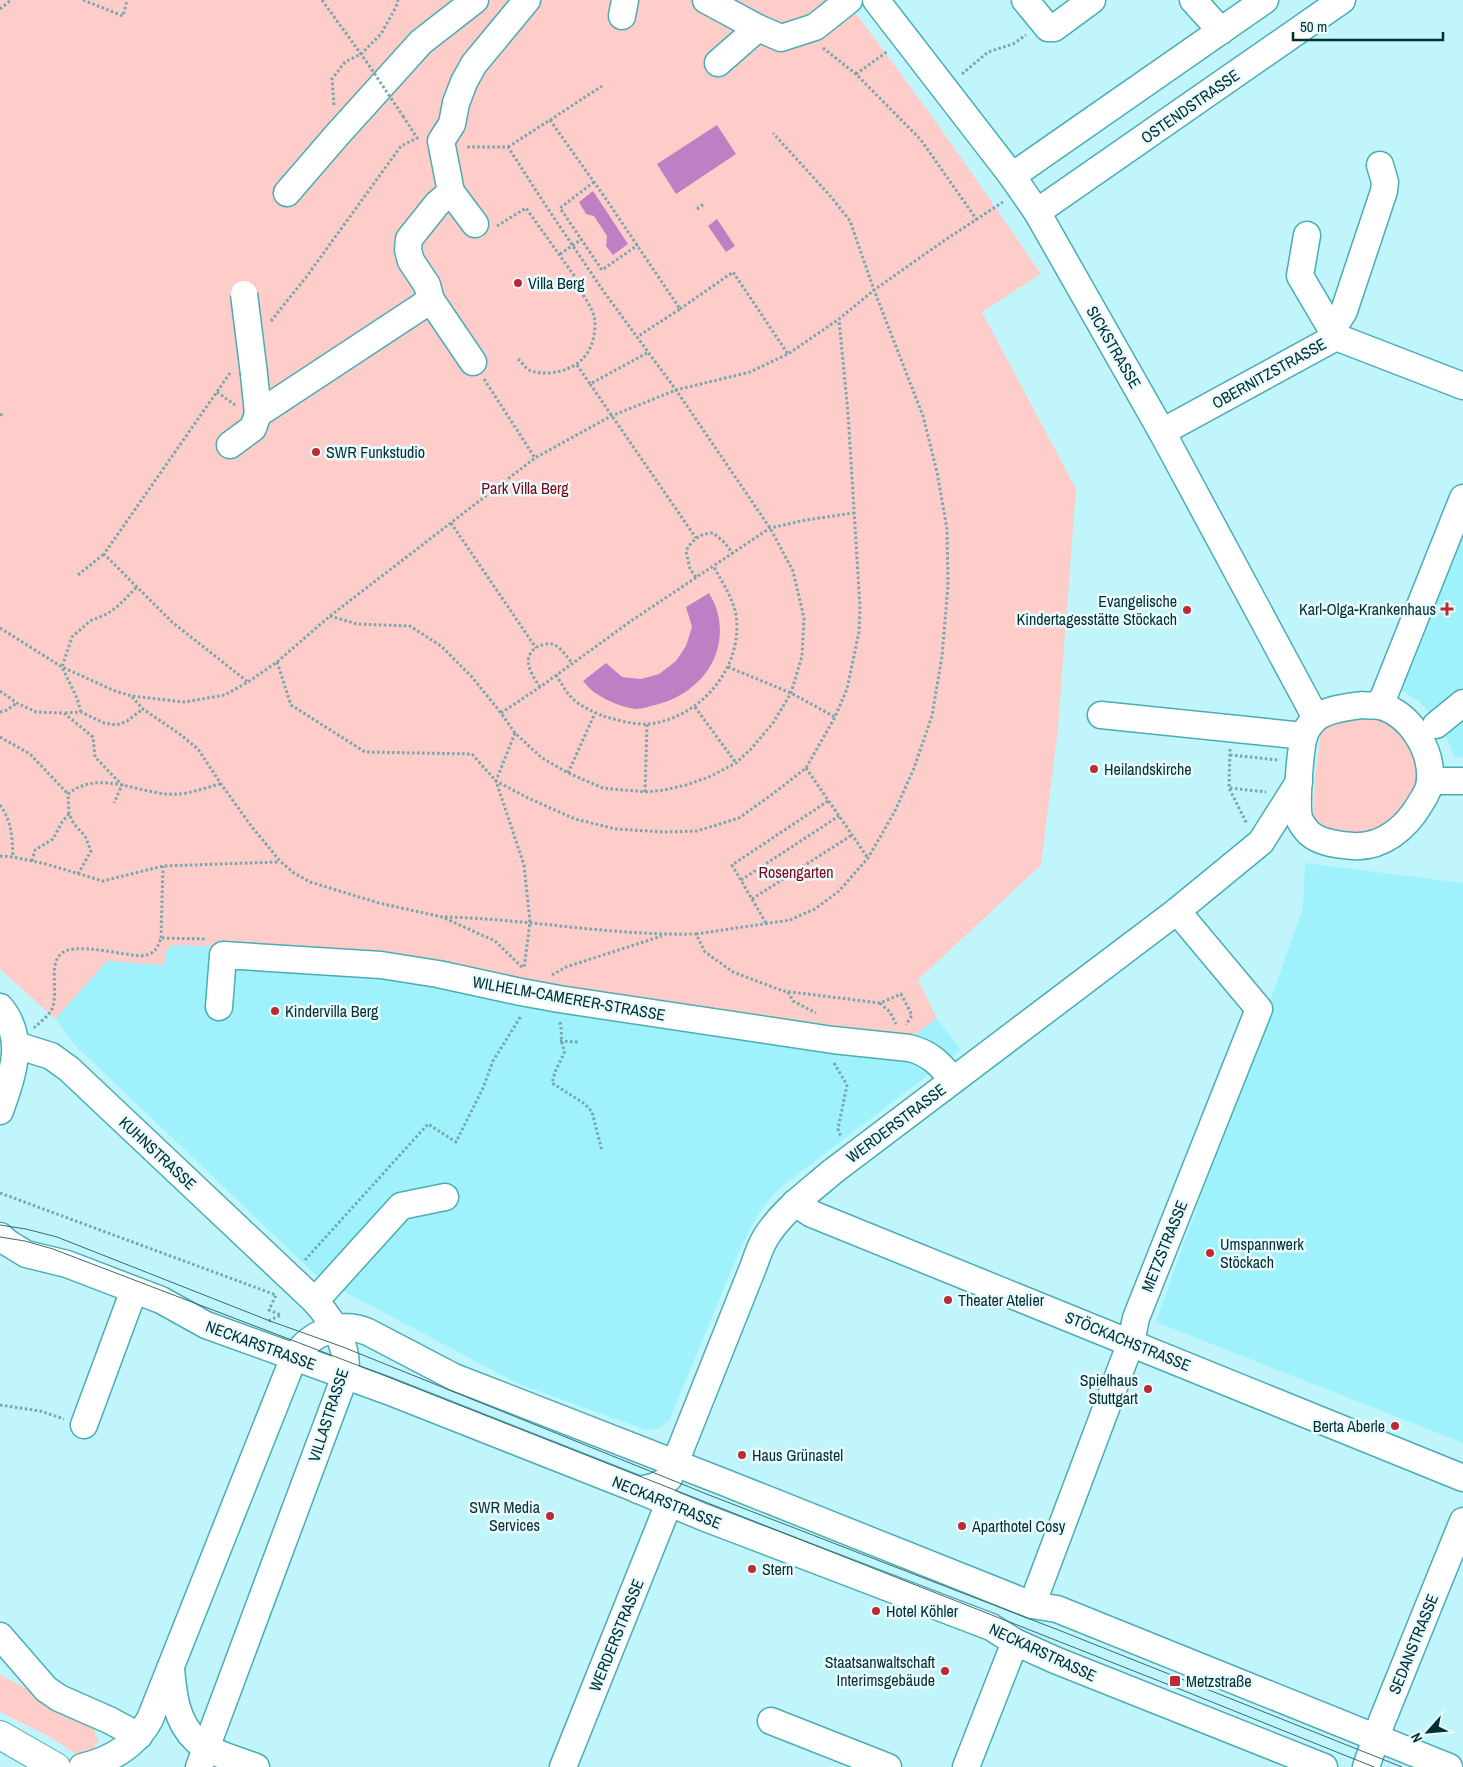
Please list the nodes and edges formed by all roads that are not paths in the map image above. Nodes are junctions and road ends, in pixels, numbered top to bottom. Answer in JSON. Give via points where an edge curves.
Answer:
{"nodes":[{"id":1,"x":475,"y":0,"type":"edge"},
{"id":2,"x":527,"y":0,"type":"edge"},
{"id":3,"x":706,"y":0,"type":"edge"},
{"id":4,"x":849,"y":0,"type":"edge"},
{"id":5,"x":876,"y":0,"type":"edge"},
{"id":6,"x":1025,"y":0,"type":"edge"},
{"id":7,"x":1092,"y":0,"type":"edge"},
{"id":8,"x":1193,"y":0,"type":"edge"},
{"id":9,"x":1265,"y":0,"type":"edge"},
{"id":10,"x":1342,"y":0,"type":"edge"},
{"id":11,"x":758,"y":28,"type":"junction"},
{"id":12,"x":1221,"y":31,"type":"junction"},
{"id":13,"x":718,"y":63,"type":"dead end"},
{"id":14,"x":1380,"y":165,"type":"dead end"},
{"id":15,"x":1012,"y":176,"type":"junction"},
{"id":16,"x":451,"y":192,"type":"junction"},
{"id":17,"x":287,"y":193,"type":"dead end"},
{"id":18,"x":1037,"y":212,"type":"junction"},
{"id":19,"x":475,"y":224,"type":"road end"},
{"id":20,"x":1307,"y":236,"type":"dead end"},
{"id":21,"x":244,"y":294,"type":"dead end"},
{"id":22,"x":431,"y":300,"type":"junction"},
{"id":23,"x":1334,"y":334,"type":"junction"},
{"id":24,"x":473,"y":362,"type":"road end"},
{"id":25,"x":1463,"y":386,"type":"edge"},
{"id":26,"x":258,"y":414,"type":"junction"},
{"id":27,"x":1162,"y":432,"type":"junction"},
{"id":28,"x":230,"y":446,"type":"dead end"},
{"id":29,"x":1463,"y":498,"type":"edge"},
{"id":30,"x":1463,"y":703,"type":"edge"},
{"id":31,"x":1380,"y":706,"type":"junction"},
{"id":32,"x":1101,"y":715,"type":"dead end"},
{"id":33,"x":1436,"y":725,"type":"dead end"},
{"id":34,"x":1310,"y":727,"type":"junction"},
{"id":35,"x":1430,"y":781,"type":"junction"},
{"id":36,"x":1463,"y":781,"type":"edge"},
{"id":37,"x":1299,"y":782,"type":"junction"},
{"id":38,"x":1257,"y":831,"type":"junction"},
{"id":39,"x":1309,"y":833,"type":"junction"},
{"id":40,"x":1177,"y":911,"type":"junction"},
{"id":41,"x":0,"y":1007,"type":"edge"},
{"id":42,"x":219,"y":1007,"type":"dead end"},
{"id":43,"x":16,"y":1045,"type":"junction"},
{"id":44,"x":953,"y":1080,"type":"junction"},
{"id":45,"x":0,"y":1111,"type":"edge"},
{"id":46,"x":445,"y":1196,"type":"dead end"},
{"id":47,"x":795,"y":1203,"type":"junction"},
{"id":48,"x":4,"y":1240,"type":"edge"},
{"id":49,"x":134,"y":1290,"type":"junction"},
{"id":50,"x":315,"y":1300,"type":"junction"},
{"id":51,"x":336,"y":1328,"type":"junction"},
{"id":52,"x":1131,"y":1342,"type":"junction"},
{"id":53,"x":294,"y":1357,"type":"junction"},
{"id":54,"x":345,"y":1376,"type":"junction"},
{"id":55,"x":84,"y":1425,"type":"road end"},
{"id":56,"x":676,"y":1464,"type":"junction"},
{"id":57,"x":1463,"y":1478,"type":"edge"},
{"id":58,"x":638,"y":1490,"type":"junction"},
{"id":59,"x":668,"y":1503,"type":"junction"},
{"id":60,"x":1463,"y":1521,"type":"edge"},
{"id":61,"x":1032,"y":1606,"type":"junction"},
{"id":62,"x":0,"y":1636,"type":"edge"},
{"id":63,"x":1015,"y":1642,"type":"junction"},
{"id":64,"x":171,"y":1668,"type":"junction"},
{"id":65,"x":771,"y":1721,"type":"dead end"},
{"id":66,"x":0,"y":1735,"type":"edge"},
{"id":67,"x":139,"y":1736,"type":"junction"},
{"id":68,"x":1376,"y":1739,"type":"junction"},
{"id":69,"x":203,"y":1757,"type":"edge"},
{"id":70,"x":56,"y":1767,"type":"edge"},
{"id":71,"x":82,"y":1767,"type":"edge"},
{"id":72,"x":256,"y":1767,"type":"edge"},
{"id":73,"x":563,"y":1767,"type":"edge"},
{"id":74,"x":888,"y":1767,"type":"edge"},
{"id":75,"x":966,"y":1767,"type":"edge"},
{"id":76,"x":1324,"y":1767,"type":"edge"},
{"id":77,"x":1366,"y":1767,"type":"edge"},
{"id":78,"x":1449,"y":1767,"type":"edge"}],
"edges":[{"from":1,"to":17,"type":"street","via":[[421,42]]},
{"from":2,"to":16,"type":"street","via":[[474,64],[456,103],[452,124],[429,140]]},
{"from":3,"to":11,"type":"street"},
{"from":4,"to":11,"type":"street","via":[[816,27],[801,32],[781,38]]},
{"from":5,"to":15,"type":"street","name":"SICKSTRASSE"},
{"from":6,"to":7,"type":"street","via":[[1048,28],[1054,28]]},
{"from":8,"to":12,"type":"street"},
{"from":9,"to":12,"type":"street"},
{"from":10,"to":18,"type":"street","name":"OSTENDSTRASSE"},
{"from":11,"to":13,"type":"street"},
{"from":12,"to":15,"type":"street"},
{"from":14,"to":23,"type":"street","via":[[1384,191]]},
{"from":15,"to":18,"type":"street","name":"SICKSTRASSE"},
{"from":16,"to":19,"type":"street"},
{"from":16,"to":22,"type":"street","via":[[409,239],[411,261],[427,285]]},
{"from":18,"to":27,"type":"street","name":"SICKSTRASSE"},
{"from":20,"to":23,"type":"street","via":[[1300,276]]},
{"from":21,"to":26,"type":"street","bridge":true,"via":[[243,372]]},
{"from":22,"to":24,"type":"street"},
{"from":22,"to":26,"type":"street"},
{"from":23,"to":25,"type":"street","name":"OBERNITZSTRASSE"},
{"from":23,"to":27,"type":"street","name":"OBERNITZSTRASSE"},
{"from":26,"to":28,"type":"street","via":[[253,428]]},
{"from":27,"to":34,"type":"street","name":"SICKSTRASSE"},
{"from":29,"to":31,"type":"street"},
{"from":30,"to":33,"type":"street"},
{"from":31,"to":34,"type":"street","via":[[1339,708]]},
{"from":31,"to":35,"type":"street","via":[[1408,722],[1418,736],[1428,756]]},
{"from":32,"to":34,"type":"street","via":[[1231,729]]},
{"from":34,"to":37,"type":"street","via":[[1302,744]]},
{"from":35,"to":36,"type":"street"},
{"from":35,"to":39,"type":"street","via":[[1414,814],[1404,827],[1387,838],[1369,845],[1354,846],[1319,839]]},
{"from":37,"to":38,"type":"street","name":"WERDERSTRASSE"},
{"from":37,"to":39,"type":"street","via":[[1299,818]]},
{"from":38,"to":39,"type":"street"},
{"from":38,"to":40,"type":"street","name":"WERDERSTRASSE"},
{"from":40,"to":44,"type":"street","name":"WERDERSTRASSE"},
{"from":40,"to":52,"type":"street","name":"METZSTRASSE","via":[[1259,1009],[1136,1318]]},
{"from":41,"to":43,"type":"street","via":[[12,1027]]},
{"from":42,"to":44,"type":"street","name":"WILHELM-CAMERER-STRASSE","via":[[223,955],[381,966],[522,981],[833,1040],[921,1050],[939,1063]]},
{"from":43,"to":45,"type":"street","via":[[14,1067]]},
{"from":43,"to":50,"type":"street","name":"KUHNSTRASSE","via":[[51,1056],[70,1069]]},
{"from":44,"to":47,"type":"street","name":"WERDERSTRASSE"},
{"from":46,"to":50,"type":"street","via":[[401,1206]]},
{"from":47,"to":52,"type":"street","name":"STÖCKACHSTRASSE","via":[[812,1214]]},
{"from":47,"to":56,"type":"street","name":"WERDERSTRASSE","via":[[765,1238]]},
{"from":48,"to":49,"type":"street","name":"NECKARSTRASSE","via":[[26,1254],[59,1261]]},
{"from":49,"to":53,"type":"street","name":"NECKARSTRASSE","via":[[161,1300],[198,1321]]},
{"from":49,"to":55,"type":"street"},
{"from":50,"to":51,"type":"street","name":"KUHNSTRASSE"},
{"from":51,"to":53,"type":"street","via":[[314,1337]]},
{"from":51,"to":54,"type":"street","name":"VILLASTRASSE","via":[[346,1360]]},
{"from":51,"to":56,"type":"street","via":[[361,1329],[454,1377]]},
{"from":52,"to":57,"type":"street","name":"STÖCKACHSTRASSE"},
{"from":52,"to":61,"type":"street","name":"METZSTRASSE"},
{"from":53,"to":54,"type":"street","name":"NECKARSTRASSE"},
{"from":53,"to":64,"type":"street"},
{"from":54,"to":58,"type":"street","name":"NECKARSTRASSE"},
{"from":54,"to":69,"type":"street","name":"VILLASTRASSE"},
{"from":56,"to":58,"type":"street","name":"WERDERSTRASSE","via":[[661,1485]]},
{"from":56,"to":61,"type":"street"},
{"from":58,"to":59,"type":"street","name":"NECKARSTRASSE"},
{"from":59,"to":63,"type":"street","name":"NECKARSTRASSE","via":[[991,1627]]},
{"from":59,"to":73,"type":"street","name":"WERDERSTRASSE"},
{"from":60,"to":68,"type":"street","name":"SEDANSTRASSE"},
{"from":61,"to":68,"type":"street","via":[[1057,1609]]},
{"from":62,"to":67,"type":"street","via":[[46,1689]]},
{"from":63,"to":75,"type":"street"},
{"from":63,"to":76,"type":"street","name":"NECKARSTRASSE"},
{"from":64,"to":67,"type":"street","via":[[150,1719]]},
{"from":64,"to":69,"type":"street","via":[[181,1720],[196,1740]]},
{"from":65,"to":74,"type":"street"},
{"from":66,"to":70,"type":"main road"},
{"from":67,"to":71,"type":"street","via":[[111,1756]]},
{"from":68,"to":77,"type":"street","name":"SEDANSTRASSE"},
{"from":68,"to":78,"type":"street"},
{"from":69,"to":72,"type":"street"}]}
